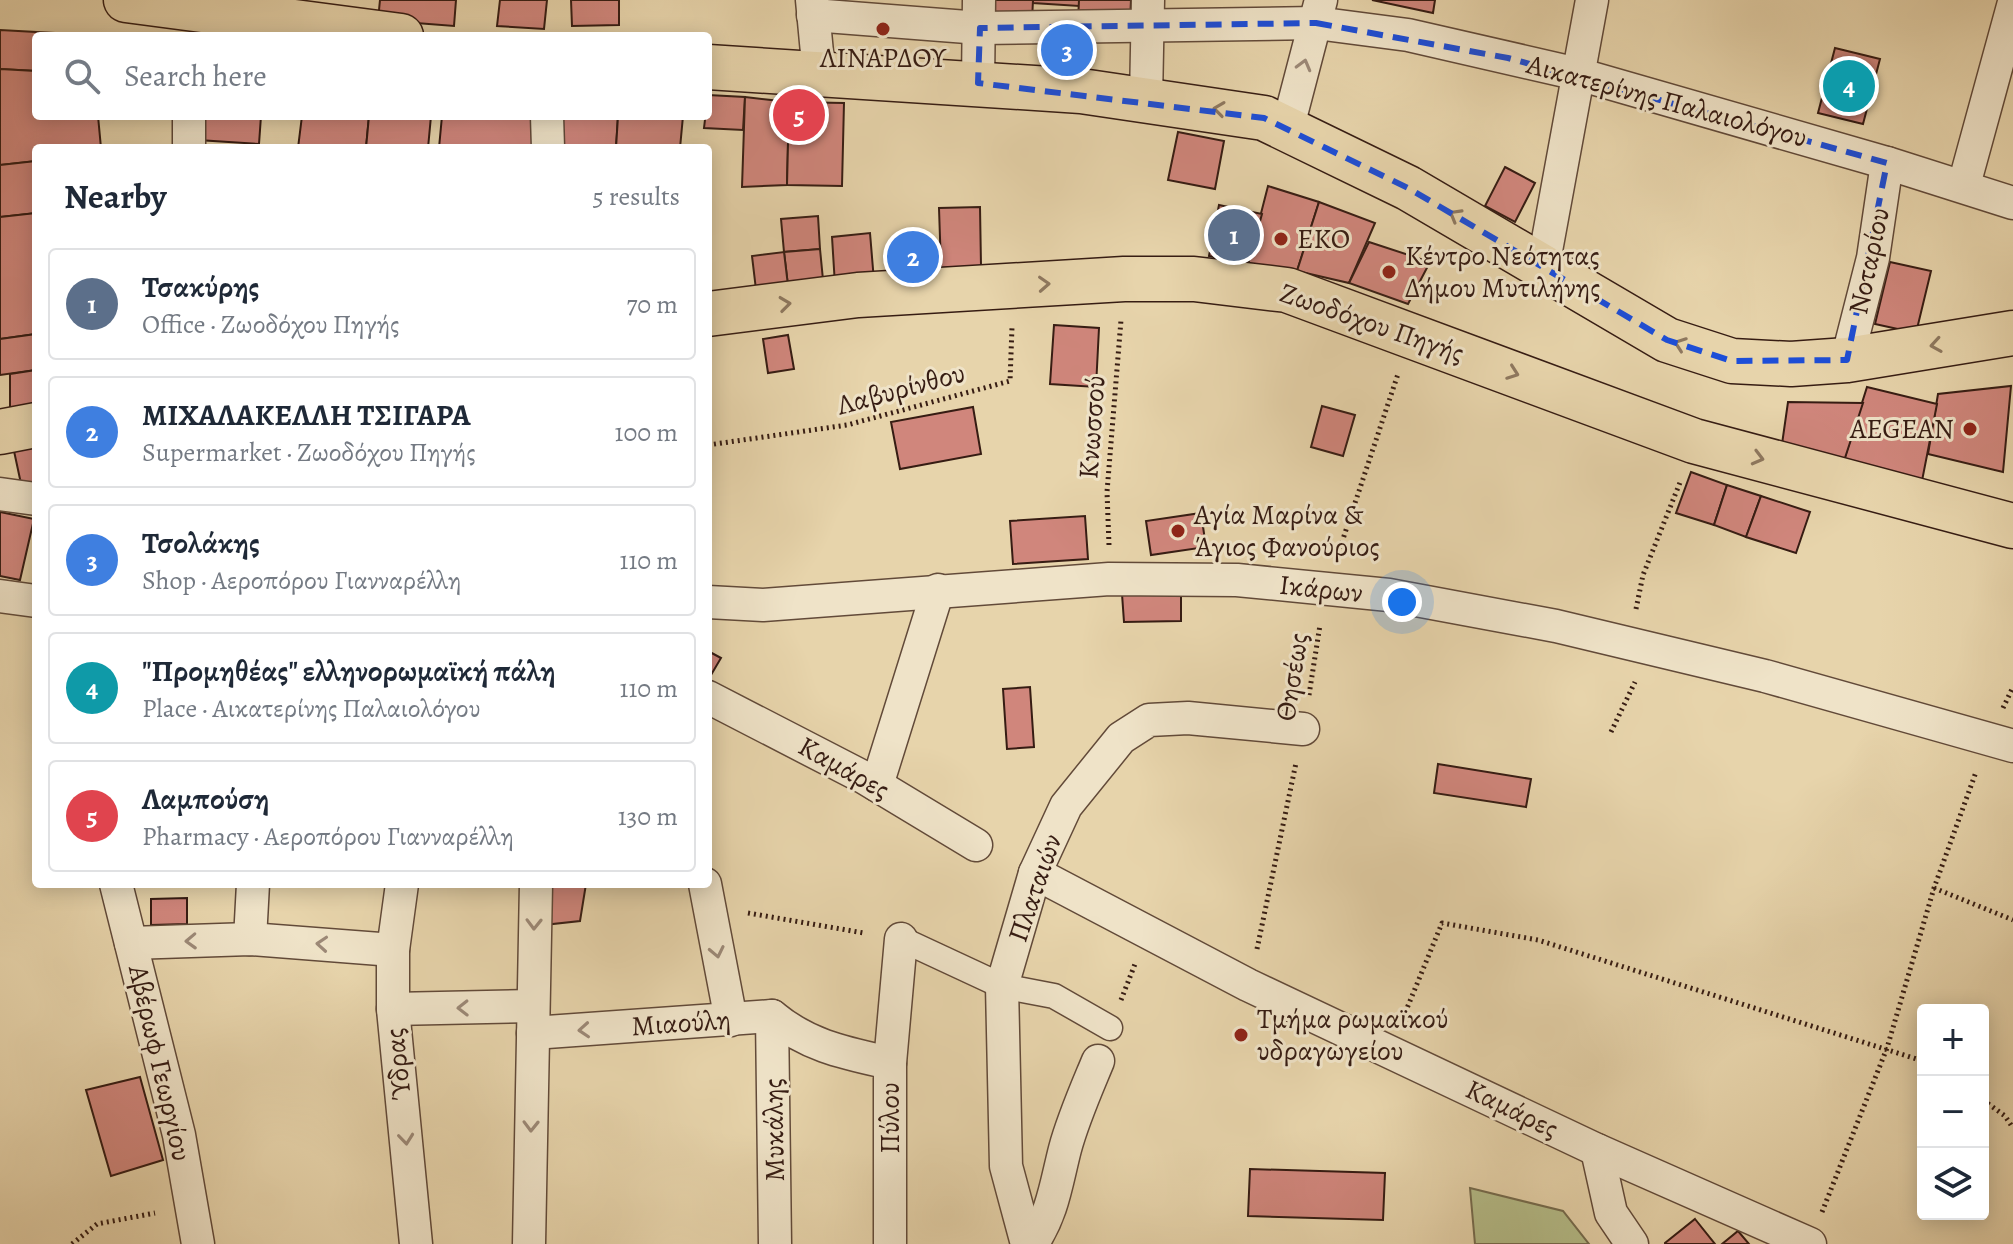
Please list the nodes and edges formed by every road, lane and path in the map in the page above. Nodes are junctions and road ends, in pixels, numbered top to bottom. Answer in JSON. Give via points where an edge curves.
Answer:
{"nodes":[{"id":1,"x":126,"y":0,"type":"edge"},
{"id":2,"x":1592,"y":0,"type":"edge"},
{"id":3,"x":2013,"y":6,"type":"edge"},
{"id":4,"x":812,"y":7,"type":"edge"},
{"id":5,"x":291,"y":11,"type":"edge"},
{"id":6,"x":1147,"y":12,"type":"edge"},
{"id":7,"x":1318,"y":12,"type":"edge"},
{"id":8,"x":979,"y":14,"type":"edge"},
{"id":9,"x":190,"y":22,"type":"edge"},
{"id":10,"x":383,"y":32,"type":"edge"},
{"id":11,"x":712,"y":67,"type":"edge"},
{"id":12,"x":819,"y":74,"type":"junction"},
{"id":13,"x":1578,"y":74,"type":"junction"},
{"id":14,"x":978,"y":83,"type":"junction"},
{"id":15,"x":1146,"y":99,"type":"junction"},
{"id":16,"x":189,"y":120,"type":"edge"},
{"id":17,"x":547,"y":120,"type":"edge"},
{"id":18,"x":1287,"y":130,"type":"junction"},
{"id":19,"x":189,"y":144,"type":"edge"},
{"id":20,"x":548,"y":144,"type":"edge"},
{"id":21,"x":1887,"y":163,"type":"junction"},
{"id":22,"x":1964,"y":185,"type":"junction"},
{"id":23,"x":2013,"y":203,"type":"edge"},
{"id":24,"x":1543,"y":267,"type":"junction"},
{"id":25,"x":1124,"y":279,"type":"junction"},
{"id":26,"x":1014,"y":285,"type":"junction"},
{"id":27,"x":712,"y":313,"type":"edge"},
{"id":28,"x":2013,"y":333,"type":"edge"},
{"id":29,"x":1411,"y":335,"type":"junction"},
{"id":30,"x":1847,"y":360,"type":"junction"},
{"id":31,"x":32,"y":426,"type":"edge"},
{"id":32,"x":0,"y":432,"type":"edge"},
{"id":33,"x":1694,"y":441,"type":"junction"},
{"id":34,"x":712,"y":444,"type":"edge"},
{"id":35,"x":0,"y":494,"type":"edge"},
{"id":36,"x":32,"y":498,"type":"edge"},
{"id":37,"x":2013,"y":526,"type":"edge"},
{"id":38,"x":1109,"y":579,"type":"junction"},
{"id":39,"x":938,"y":590,"type":"junction"},
{"id":40,"x":1326,"y":591,"type":"junction"},
{"id":41,"x":0,"y":596,"type":"edge"},
{"id":42,"x":32,"y":600,"type":"edge"},
{"id":43,"x":712,"y":602,"type":"edge"},
{"id":44,"x":1640,"y":646,"type":"junction"},
{"id":45,"x":712,"y":700,"type":"edge"},
{"id":46,"x":1303,"y":729,"type":"junction"},
{"id":47,"x":1611,"y":732,"type":"dead end"},
{"id":48,"x":2000,"y":743,"type":"edge"},
{"id":49,"x":877,"y":785,"type":"junction"},
{"id":50,"x":976,"y":845,"type":"dead end"},
{"id":51,"x":1035,"y":873,"type":"junction"},
{"id":52,"x":117,"y":888,"type":"edge"},
{"id":53,"x":253,"y":888,"type":"edge"},
{"id":54,"x":401,"y":888,"type":"edge"},
{"id":55,"x":536,"y":888,"type":"edge"},
{"id":56,"x":1934,"y":888,"type":"junction"},
{"id":57,"x":706,"y":895,"type":"edge"},
{"id":58,"x":2013,"y":920,"type":"edge"},
{"id":59,"x":250,"y":939,"type":"junction"},
{"id":60,"x":901,"y":939,"type":"junction"},
{"id":61,"x":131,"y":943,"type":"junction"},
{"id":62,"x":393,"y":950,"type":"junction"},
{"id":63,"x":1248,"y":985,"type":"junction"},
{"id":64,"x":1002,"y":986,"type":"junction"},
{"id":65,"x":393,"y":1009,"type":"junction"},
{"id":66,"x":772,"y":1016,"type":"junction"},
{"id":67,"x":533,"y":1020,"type":"junction"},
{"id":68,"x":731,"y":1020,"type":"junction"},
{"id":69,"x":1110,"y":1028,"type":"dead end"},
{"id":70,"x":820,"y":1047,"type":"joint"},
{"id":71,"x":1887,"y":1048,"type":"junction"},
{"id":72,"x":1390,"y":1051,"type":"junction"},
{"id":73,"x":1917,"y":1059,"type":"edge"},
{"id":74,"x":1098,"y":1061,"type":"dead end"},
{"id":75,"x":890,"y":1063,"type":"junction"},
{"id":76,"x":1989,"y":1104,"type":"edge"},
{"id":77,"x":2013,"y":1128,"type":"edge"},
{"id":78,"x":1597,"y":1150,"type":"junction"},
{"id":79,"x":192,"y":1206,"type":"junction"},
{"id":80,"x":72,"y":1244,"type":"edge"},
{"id":81,"x":198,"y":1244,"type":"edge"},
{"id":82,"x":416,"y":1244,"type":"edge"},
{"id":83,"x":529,"y":1244,"type":"edge"},
{"id":84,"x":775,"y":1244,"type":"edge"},
{"id":85,"x":890,"y":1244,"type":"edge"},
{"id":86,"x":1030,"y":1244,"type":"edge"},
{"id":87,"x":1632,"y":1244,"type":"edge"},
{"id":88,"x":1809,"y":1244,"type":"edge"}],
"edges":[{"from":1,"to":9,"type":"main road"},
{"from":2,"to":13,"type":"street"},
{"from":3,"to":22,"type":"street"},
{"from":4,"to":8,"type":"street","name":"Αικατερίνης Παλαιολόγου"},
{"from":4,"to":12,"type":"street"},
{"from":5,"to":9,"type":"main road"},
{"from":5,"to":10,"type":"main road"},
{"from":6,"to":7,"type":"street","name":"Αικατερίνης Παλαιολόγου"},
{"from":6,"to":8,"type":"street","name":"Αικατερίνης Παλαιολόγου"},
{"from":6,"to":15,"type":"street"},
{"from":7,"to":13,"type":"street","name":"Αικατερίνης Παλαιολόγου"},
{"from":18,"to":7,"type":"street","one_way":true},
{"from":8,"to":14,"type":"street"},
{"from":11,"to":12,"type":"main road"},
{"from":12,"to":14,"type":"main road"},
{"from":13,"to":21,"type":"street","name":"Αικατερίνης Παλαιολόγου"},
{"from":13,"to":24,"type":"street"},
{"from":14,"to":15,"type":"main road"},
{"from":18,"to":15,"type":"main road","one_way":true,"via":[[1253,116]]},
{"from":16,"to":19,"type":"street"},
{"from":17,"to":20,"type":"street"},
{"from":24,"to":18,"type":"main road","one_way":true,"via":[[1408,188]]},
{"from":21,"to":22,"type":"street","name":"Αικατερίνης Παλαιολόγου"},
{"from":21,"to":30,"type":"street","name":"Νοταρίου","via":[[1873,258]]},
{"from":22,"to":23,"type":"street","name":"Αικατερίνης Παλαιολόγου"},
{"from":30,"to":24,"type":"main road","one_way":true,"via":[[1762,363],[1703,353],[1667,340]]},
{"from":26,"to":25,"type":"main road","name":"Ζωοδόχου Πηγής","one_way":true},
{"from":25,"to":29,"type":"main road","name":"Ζωοδόχου Πηγής","via":[[1194,279],[1287,290]]},
{"from":25,"to":38,"type":"path","name":"Κνωσσού","via":[[1107,492]]},
{"from":27,"to":26,"type":"main road","name":"Ζωοδόχου Πηγής","one_way":true,"via":[[858,295]]},
{"from":26,"to":34,"type":"path","name":"Λαβυρίνθου","via":[[1010,381],[847,425]]},
{"from":28,"to":30,"type":"main road","one_way":true},
{"from":29,"to":33,"type":"main road","name":"Ζωοδόχου Πηγής","one_way":true},
{"from":29,"to":40,"type":"path","name":"Θησέως"},
{"from":31,"to":32,"type":"main road"},
{"from":33,"to":37,"type":"main road","name":"Ζωοδόχου Πηγής","one_way":true},
{"from":33,"to":44,"type":"path","via":[[1643,575]]},
{"from":35,"to":36,"type":"street"},
{"from":38,"to":39,"type":"street","name":"Ικάρων"},
{"from":38,"to":40,"type":"street","name":"Ικάρων","via":[[1237,580]]},
{"from":39,"to":43,"type":"street","name":"Ικάρων","via":[[763,605]]},
{"from":39,"to":49,"type":"street"},
{"from":40,"to":44,"type":"street","name":"Ικάρων","via":[[1389,595]]},
{"from":40,"to":46,"type":"path","name":"Θησέως"},
{"from":41,"to":42,"type":"street"},
{"from":44,"to":47,"type":"path"},
{"from":44,"to":48,"type":"street","name":"Ικάρων"},
{"from":45,"to":49,"type":"street","name":"Καμάρες"},
{"from":46,"to":51,"type":"street","name":"Πλαταιών","via":[[1188,718],[1149,720],[1121,738],[1066,806]]},
{"from":46,"to":63,"type":"path","name":"Θησέως"},
{"from":48,"to":56,"type":"path"},
{"from":49,"to":50,"type":"street","name":"Καμάρες"},
{"from":51,"to":63,"type":"street","name":"Καμάρες"},
{"from":51,"to":64,"type":"street","name":"Πλαταιών"},
{"from":52,"to":61,"type":"street","name":"Αβέρωφ Γεωργίου"},
{"from":53,"to":59,"type":"street"},
{"from":54,"to":62,"type":"street","name":"Ύδρας"},
{"from":55,"to":67,"type":"street","one_way":true},
{"from":56,"to":58,"type":"path"},
{"from":56,"to":71,"type":"path"},
{"from":57,"to":60,"type":"path"},
{"from":57,"to":68,"type":"street","one_way":true},
{"from":59,"to":61,"type":"street","one_way":true},
{"from":62,"to":59,"type":"street","one_way":true},
{"from":60,"to":64,"type":"street"},
{"from":60,"to":75,"type":"street"},
{"from":61,"to":79,"type":"street","name":"Αβέρωφ Γεωργίου"},
{"from":62,"to":65,"type":"street","name":"Ύδρας"},
{"from":63,"to":72,"type":"street","name":"Καμάρες"},
{"from":64,"to":69,"type":"street","via":[[1054,996]]},
{"from":64,"to":86,"type":"street","name":"Πλαταιών","via":[[1006,1166]]},
{"from":67,"to":65,"type":"street","name":"Μιαούλη","one_way":true},
{"from":65,"to":82,"type":"street","name":"Ύδρας","one_way":true},
{"from":66,"to":68,"type":"street","name":"Μιαούλη"},
{"from":66,"to":70,"type":"street","name":"Μιαούλη"},
{"from":66,"to":84,"type":"street","name":"Μυκάλης"},
{"from":68,"to":67,"type":"street","name":"Μιαούλη","one_way":true},
{"from":67,"to":83,"type":"street","one_way":true},
{"from":70,"to":75,"type":"street","name":"Πύλου"},
{"from":71,"to":72,"type":"path","via":[[1538,940],[1442,923]]},
{"from":71,"to":73,"type":"path"},
{"from":71,"to":88,"type":"path"},
{"from":72,"to":78,"type":"street","name":"Καμάρες"},
{"from":74,"to":86,"type":"street","name":"Πλαταιών","via":[[1065,1149],[1046,1224]]},
{"from":75,"to":85,"type":"street","name":"Πύλου"},
{"from":76,"to":77,"type":"path"},
{"from":78,"to":87,"type":"street","via":[[1611,1213]]},
{"from":78,"to":88,"type":"street","name":"Καμάρες"},
{"from":79,"to":80,"type":"path","via":[[97,1224]]},
{"from":79,"to":81,"type":"street","name":"Αβέρωφ Γεωργίου"}]}
